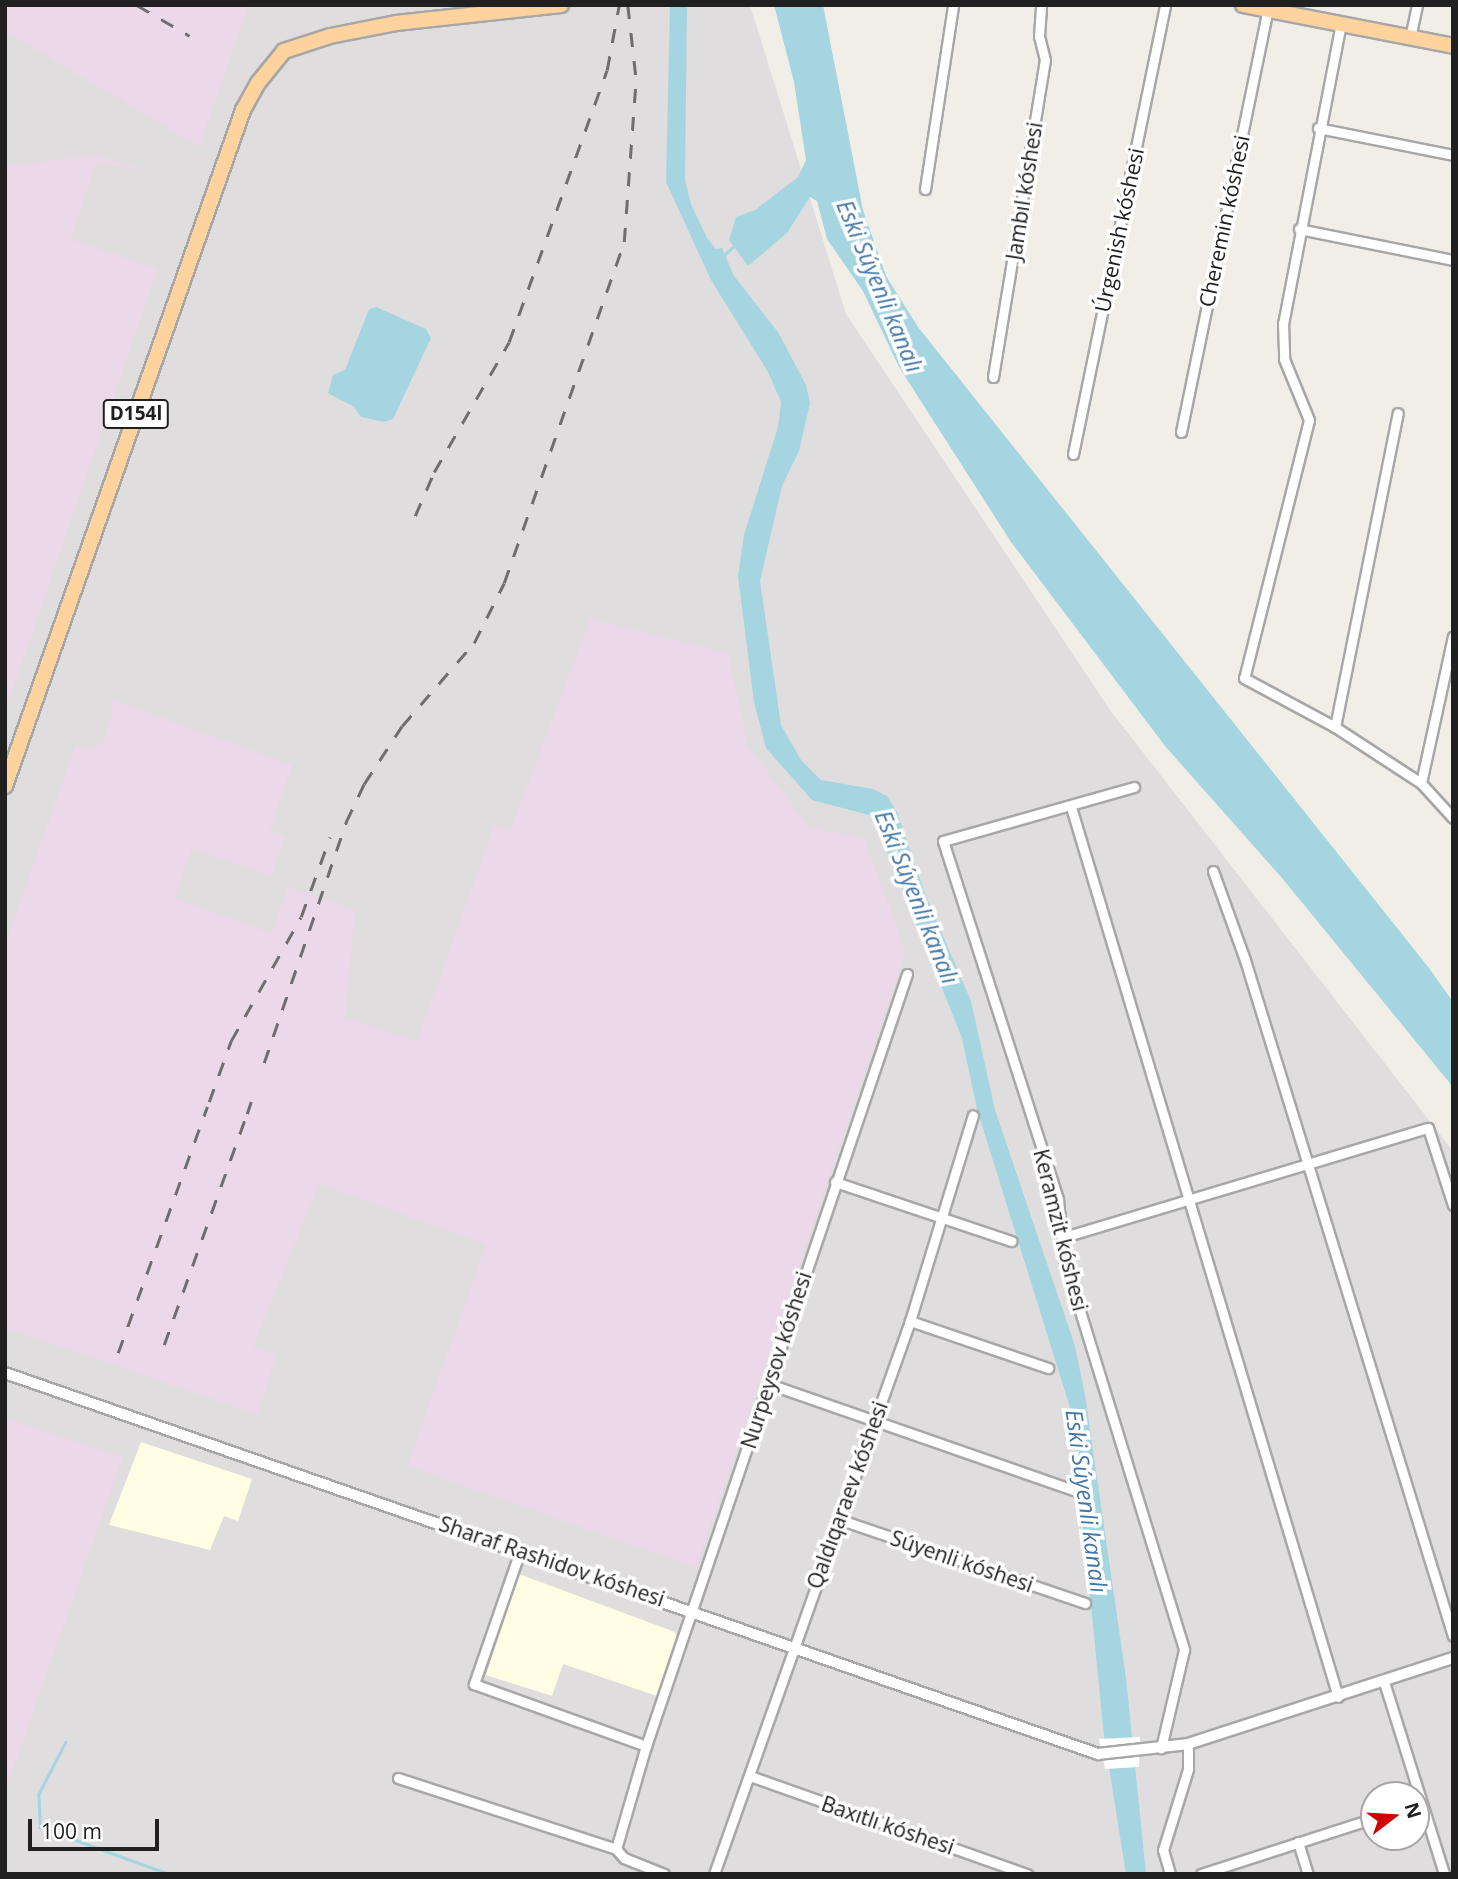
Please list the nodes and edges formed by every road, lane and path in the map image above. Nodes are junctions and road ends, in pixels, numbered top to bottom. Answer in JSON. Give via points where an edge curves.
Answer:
{"nodes":[{"id":1,"x":561,"y":5,"type":"edge"},
{"id":2,"x":953,"y":5,"type":"edge"},
{"id":3,"x":1041,"y":5,"type":"edge"},
{"id":4,"x":1165,"y":5,"type":"edge"},
{"id":5,"x":1243,"y":5,"type":"edge"},
{"id":6,"x":1417,"y":5,"type":"edge"},
{"id":7,"x":1268,"y":10,"type":"junction"},
{"id":8,"x":1340,"y":23,"type":"junction"},
{"id":9,"x":1410,"y":38,"type":"junction"},
{"id":10,"x":1453,"y":47,"type":"edge"},
{"id":11,"x":1318,"y":128,"type":"junction"},
{"id":12,"x":1453,"y":155,"type":"edge"},
{"id":13,"x":925,"y":188,"type":"dead end"},
{"id":14,"x":1299,"y":229,"type":"junction"},
{"id":15,"x":1453,"y":260,"type":"edge"},
{"id":16,"x":993,"y":377,"type":"dead end"},
{"id":17,"x":1398,"y":413,"type":"dead end"},
{"id":18,"x":1181,"y":432,"type":"dead end"},
{"id":19,"x":1073,"y":454,"type":"dead end"},
{"id":20,"x":1453,"y":636,"type":"edge"},
{"id":21,"x":1335,"y":727,"type":"junction"},
{"id":22,"x":1421,"y":783,"type":"junction"},
{"id":23,"x":5,"y":786,"type":"edge"},
{"id":24,"x":1134,"y":787,"type":"dead end"},
{"id":25,"x":1071,"y":807,"type":"junction"},
{"id":26,"x":1453,"y":818,"type":"edge"},
{"id":27,"x":1213,"y":872,"type":"dead end"},
{"id":28,"x":907,"y":974,"type":"dead end"},
{"id":29,"x":973,"y":1115,"type":"dead end"},
{"id":30,"x":1306,"y":1163,"type":"junction"},
{"id":31,"x":835,"y":1182,"type":"junction"},
{"id":32,"x":1186,"y":1201,"type":"junction"},
{"id":33,"x":1453,"y":1205,"type":"edge"},
{"id":34,"x":942,"y":1221,"type":"junction"},
{"id":35,"x":1064,"y":1237,"type":"junction"},
{"id":36,"x":1012,"y":1241,"type":"dead end"},
{"id":37,"x":910,"y":1321,"type":"junction"},
{"id":38,"x":1048,"y":1368,"type":"dead end"},
{"id":39,"x":5,"y":1373,"type":"edge"},
{"id":40,"x":769,"y":1384,"type":"junction"},
{"id":41,"x":873,"y":1422,"type":"junction"},
{"id":42,"x":1074,"y":1490,"type":"dead end"},
{"id":43,"x":838,"y":1519,"type":"junction"},
{"id":44,"x":520,"y":1550,"type":"junction"},
{"id":45,"x":1086,"y":1603,"type":"dead end"},
{"id":46,"x":692,"y":1609,"type":"junction"},
{"id":47,"x":1453,"y":1636,"type":"edge"},
{"id":48,"x":793,"y":1644,"type":"junction"},
{"id":49,"x":1453,"y":1658,"type":"edge"},
{"id":50,"x":1384,"y":1682,"type":"junction"},
{"id":51,"x":1338,"y":1697,"type":"junction"},
{"id":52,"x":1188,"y":1744,"type":"junction"},
{"id":53,"x":646,"y":1746,"type":"junction"},
{"id":54,"x":1161,"y":1748,"type":"junction"},
{"id":55,"x":750,"y":1776,"type":"junction"},
{"id":56,"x":398,"y":1778,"type":"dead end"},
{"id":57,"x":1412,"y":1781,"type":"edge"},
{"id":58,"x":1360,"y":1822,"type":"edge"},
{"id":59,"x":1430,"y":1835,"type":"edge"},
{"id":60,"x":1298,"y":1842,"type":"junction"},
{"id":61,"x":616,"y":1849,"type":"junction"},
{"id":62,"x":664,"y":1874,"type":"edge"},
{"id":63,"x":714,"y":1874,"type":"edge"},
{"id":64,"x":1027,"y":1874,"type":"edge"},
{"id":65,"x":1170,"y":1874,"type":"edge"},
{"id":66,"x":1201,"y":1874,"type":"edge"},
{"id":67,"x":1308,"y":1874,"type":"edge"},
{"id":68,"x":1444,"y":1874,"type":"edge"}],
"edges":[{"from":1,"to":23,"type":"main road","number":"D154l","via":[[330,36],[284,51],[258,83],[243,110]]},
{"from":2,"to":13,"type":"street"},
{"from":3,"to":16,"type":"street","name":"Jambıl kóshesi","via":[[1039,36],[1045,60]]},
{"from":4,"to":19,"type":"street","name":"Úrgenish kóshesi"},
{"from":5,"to":7,"type":"main road"},
{"from":6,"to":9,"type":"street"},
{"from":7,"to":8,"type":"main road"},
{"from":7,"to":18,"type":"street","name":"Cheremin kóshesi"},
{"from":8,"to":9,"type":"main road"},
{"from":8,"to":11,"type":"street"},
{"from":9,"to":10,"type":"main road"},
{"from":11,"to":12,"type":"street"},
{"from":11,"to":14,"type":"street"},
{"from":14,"to":15,"type":"street"},
{"from":14,"to":21,"type":"street","via":[[1283,323],[1284,359],[1309,420],[1244,678]]},
{"from":17,"to":21,"type":"street"},
{"from":20,"to":22,"type":"street"},
{"from":21,"to":22,"type":"street"},
{"from":22,"to":26,"type":"street"},
{"from":24,"to":25,"type":"street","name":"Keramzit kóshesi"},
{"from":25,"to":32,"type":"street"},
{"from":25,"to":35,"type":"street","name":"Keramzit kóshesi","via":[[943,841],[1058,1200]]},
{"from":27,"to":30,"type":"street","via":[[1245,960]]},
{"from":28,"to":31,"type":"street","name":"Nurpeysov kóshesi"},
{"from":29,"to":34,"type":"street","name":"Qaldıqaraev kóshesi"},
{"from":30,"to":32,"type":"street"},
{"from":30,"to":33,"type":"street","via":[[1428,1128]]},
{"from":30,"to":47,"type":"street"},
{"from":31,"to":34,"type":"street"},
{"from":31,"to":40,"type":"street","name":"Nurpeysov kóshesi"},
{"from":32,"to":35,"type":"street"},
{"from":32,"to":51,"type":"street"},
{"from":34,"to":36,"type":"street"},
{"from":34,"to":37,"type":"street","name":"Qaldıqaraev kóshesi"},
{"from":35,"to":54,"type":"street","name":"Keramzit kóshesi","via":[[1065,1259],[1184,1650]]},
{"from":37,"to":38,"type":"street"},
{"from":37,"to":41,"type":"street","name":"Qaldıqaraev kóshesi"},
{"from":39,"to":44,"type":"street","name":"Sharaf Rashidov kóshesi"},
{"from":40,"to":41,"type":"street"},
{"from":40,"to":46,"type":"street","name":"Nurpeysov kóshesi"},
{"from":41,"to":42,"type":"street"},
{"from":41,"to":43,"type":"street","name":"Qaldıqaraev kóshesi"},
{"from":43,"to":45,"type":"street","name":"Súyenli kóshesi"},
{"from":43,"to":48,"type":"street","name":"Qaldıqaraev kóshesi"},
{"from":44,"to":46,"type":"street","name":"Sharaf Rashidov kóshesi"},
{"from":44,"to":53,"type":"street","via":[[474,1684]]},
{"from":46,"to":48,"type":"street","name":"Sharaf Rashidov kóshesi"},
{"from":46,"to":53,"type":"street","name":"Nurpeysov kóshesi"},
{"from":48,"to":54,"type":"street","name":"Sharaf Rashidov kóshesi","via":[[1098,1754]]},
{"from":48,"to":55,"type":"street","name":"Qaldıqaraev kóshesi"},
{"from":49,"to":50,"type":"street"},
{"from":50,"to":51,"type":"street"},
{"from":50,"to":57,"type":"street"},
{"from":51,"to":52,"type":"street"},
{"from":52,"to":54,"type":"street"},
{"from":52,"to":65,"type":"street","via":[[1188,1769],[1163,1850]]},
{"from":53,"to":61,"type":"street","name":"Nurpeysov kóshesi"},
{"from":55,"to":63,"type":"street","name":"Qaldıqaraev kóshesi"},
{"from":55,"to":64,"type":"street","name":"Baxıtlı kóshesi"},
{"from":56,"to":61,"type":"street"},
{"from":58,"to":60,"type":"street"},
{"from":59,"to":68,"type":"street"},
{"from":60,"to":66,"type":"street"},
{"from":60,"to":67,"type":"street"},
{"from":61,"to":62,"type":"street","via":[[624,1858]]}]}
